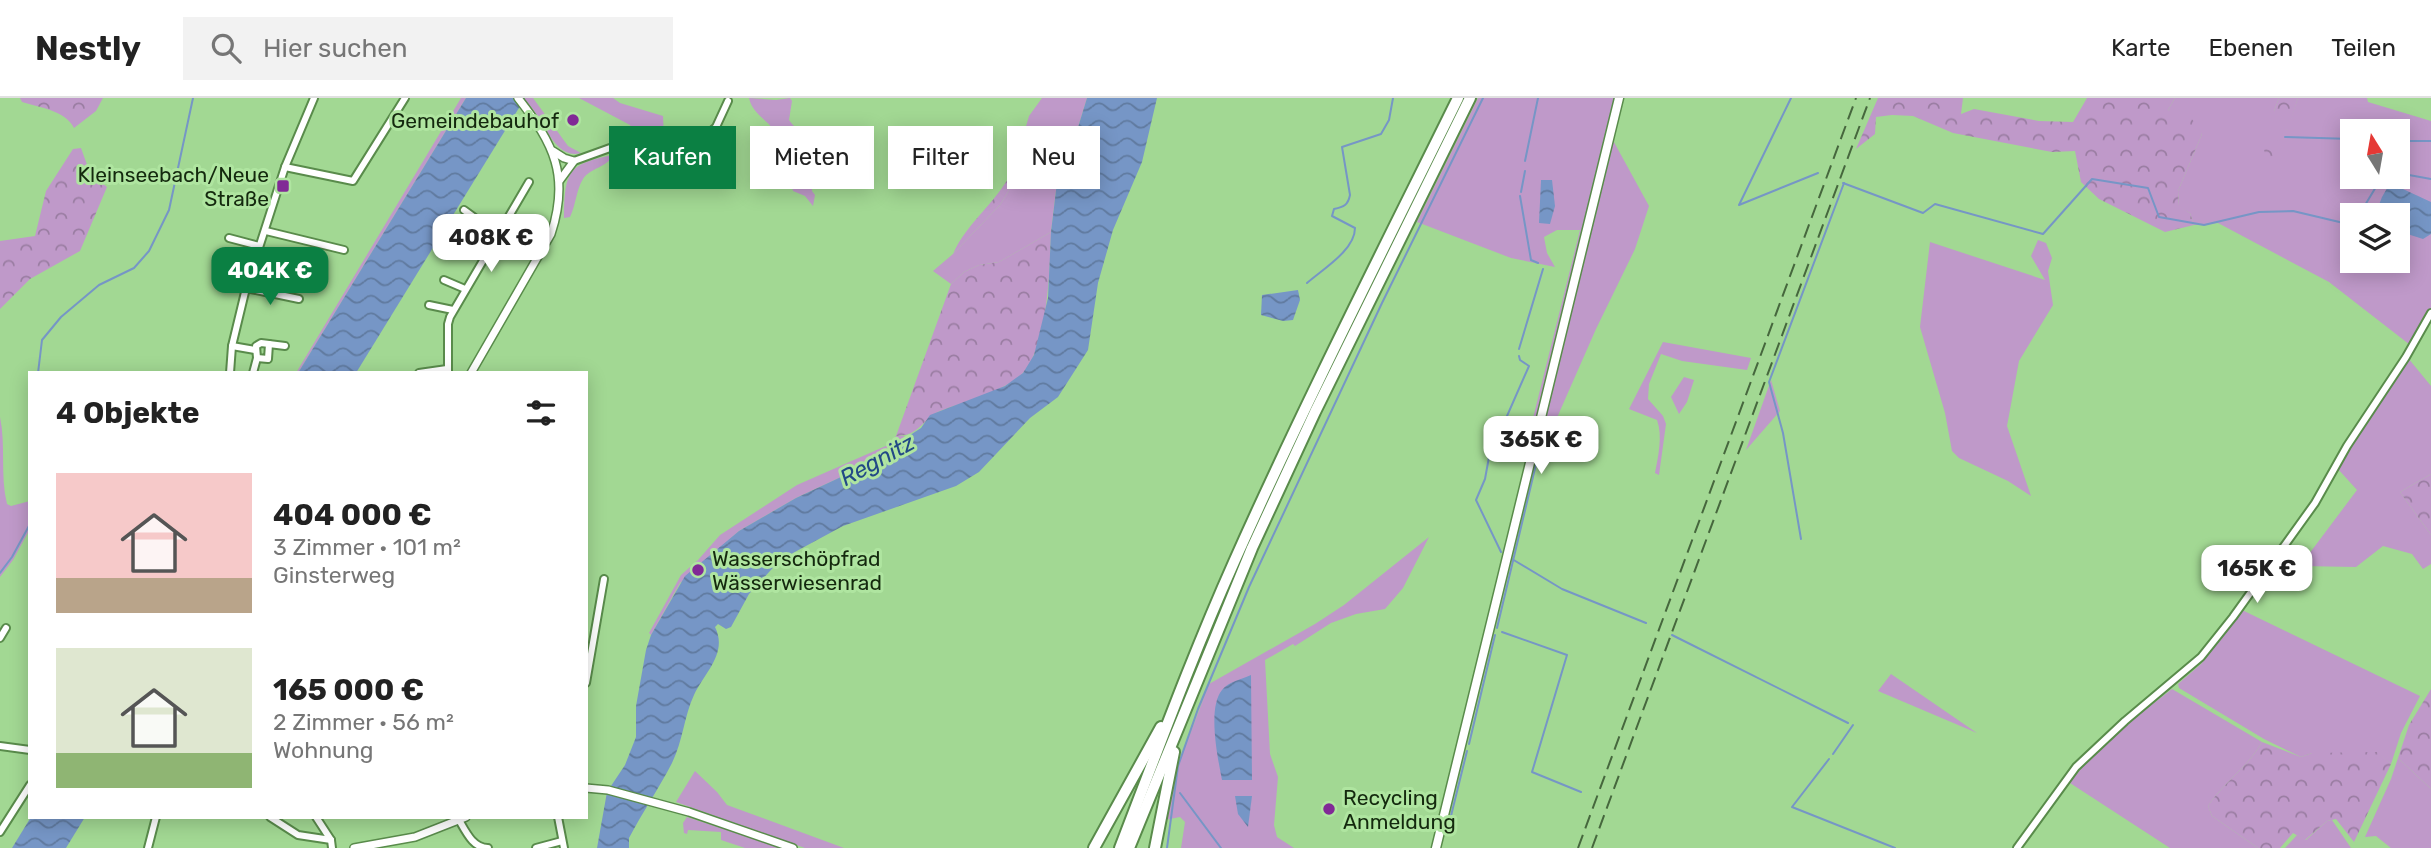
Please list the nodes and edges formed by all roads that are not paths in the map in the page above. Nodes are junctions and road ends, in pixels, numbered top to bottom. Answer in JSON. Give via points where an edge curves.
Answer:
{"nodes":[{"id":1,"x":314,"y":98,"type":"edge"},
{"id":2,"x":405,"y":98,"type":"edge"},
{"id":3,"x":518,"y":98,"type":"edge"},
{"id":4,"x":1458,"y":98,"type":"edge"},
{"id":5,"x":1470,"y":98,"type":"edge"},
{"id":6,"x":1619,"y":98,"type":"edge"},
{"id":7,"x":728,"y":101,"type":"dead end"},
{"id":8,"x":553,"y":150,"type":"junction"},
{"id":9,"x":575,"y":161,"type":"junction"},
{"id":10,"x":285,"y":167,"type":"junction"},
{"id":11,"x":560,"y":180,"type":"junction"},
{"id":12,"x":529,"y":182,"type":"dead end"},
{"id":13,"x":464,"y":210,"type":"dead end"},
{"id":14,"x":266,"y":231,"type":"junction"},
{"id":15,"x":498,"y":234,"type":"junction"},
{"id":16,"x":229,"y":238,"type":"dead end"},
{"id":17,"x":259,"y":246,"type":"junction"},
{"id":18,"x":344,"y":250,"type":"dead end"},
{"id":19,"x":444,"y":281,"type":"dead end"},
{"id":20,"x":246,"y":288,"type":"junction"},
{"id":21,"x":465,"y":289,"type":"junction"},
{"id":22,"x":299,"y":299,"type":"dead end"},
{"id":23,"x":429,"y":305,"type":"dead end"},
{"id":24,"x":453,"y":310,"type":"junction"},
{"id":25,"x":2431,"y":313,"type":"edge"},
{"id":26,"x":269,"y":344,"type":"junction"},
{"id":27,"x":232,"y":346,"type":"junction"},
{"id":28,"x":285,"y":346,"type":"dead end"},
{"id":29,"x":255,"y":350,"type":"junction"},
{"id":30,"x":257,"y":358,"type":"junction"},
{"id":31,"x":230,"y":371,"type":"edge"},
{"id":32,"x":254,"y":371,"type":"edge"},
{"id":33,"x":447,"y":371,"type":"edge"},
{"id":34,"x":472,"y":371,"type":"edge"},
{"id":35,"x":604,"y":579,"type":"dead end"},
{"id":36,"x":6,"y":628,"type":"dead end"},
{"id":37,"x":0,"y":638,"type":"edge"},
{"id":38,"x":588,"y":671,"type":"edge"},
{"id":39,"x":1186,"y":705,"type":"junction"},
{"id":40,"x":1172,"y":710,"type":"junction"},
{"id":41,"x":0,"y":746,"type":"edge"},
{"id":42,"x":28,"y":750,"type":"edge"},
{"id":43,"x":28,"y":788,"type":"edge"},
{"id":44,"x":588,"y":788,"type":"edge"},
{"id":45,"x":0,"y":813,"type":"edge"},
{"id":46,"x":11,"y":814,"type":"junction"},
{"id":47,"x":155,"y":819,"type":"edge"},
{"id":48,"x":273,"y":819,"type":"edge"},
{"id":49,"x":317,"y":819,"type":"edge"},
{"id":50,"x":463,"y":819,"type":"edge"},
{"id":51,"x":558,"y":819,"type":"edge"},
{"id":52,"x":0,"y":832,"type":"edge"},
{"id":53,"x":331,"y":844,"type":"edge"},
{"id":54,"x":564,"y":845,"type":"edge"},
{"id":55,"x":148,"y":848,"type":"edge"},
{"id":56,"x":354,"y":848,"type":"edge"},
{"id":57,"x":488,"y":848,"type":"edge"},
{"id":58,"x":536,"y":848,"type":"edge"},
{"id":59,"x":793,"y":848,"type":"edge"},
{"id":60,"x":1094,"y":848,"type":"edge"},
{"id":61,"x":1120,"y":848,"type":"edge"},
{"id":62,"x":1129,"y":848,"type":"edge"},
{"id":63,"x":1155,"y":848,"type":"edge"},
{"id":64,"x":1436,"y":848,"type":"edge"},
{"id":65,"x":2017,"y":848,"type":"edge"}],
"edges":[{"from":1,"to":10,"type":"street"},
{"from":2,"to":10,"type":"street","via":[[353,181]]},
{"from":3,"to":8,"type":"street"},
{"from":4,"to":40,"type":"highway","via":[[1276,468]]},
{"from":5,"to":39,"type":"highway","via":[[1285,475]]},
{"from":6,"to":64,"type":"main road"},
{"from":7,"to":9,"type":"street","via":[[716,127],[705,136],[635,139]]},
{"from":8,"to":9,"type":"street"},
{"from":8,"to":11,"type":"street"},
{"from":9,"to":11,"type":"street"},
{"from":10,"to":14,"type":"street"},
{"from":11,"to":34,"type":"street","via":[[551,234]]},
{"from":12,"to":15,"type":"street"},
{"from":13,"to":15,"type":"street"},
{"from":14,"to":17,"type":"street"},
{"from":14,"to":18,"type":"street"},
{"from":15,"to":21,"type":"street"},
{"from":16,"to":17,"type":"street"},
{"from":17,"to":20,"type":"street"},
{"from":19,"to":21,"type":"street"},
{"from":20,"to":22,"type":"street"},
{"from":20,"to":27,"type":"street"},
{"from":21,"to":24,"type":"street"},
{"from":23,"to":24,"type":"street"},
{"from":24,"to":33,"type":"street","via":[[448,324]]},
{"from":25,"to":65,"type":"street","via":[[2315,503],[2233,617],[2201,657],[2076,767]]},
{"from":26,"to":28,"type":"street"},
{"from":26,"to":29,"type":"street","via":[[261,343]]},
{"from":26,"to":30,"type":"street","via":[[268,359]]},
{"from":27,"to":29,"type":"street"},
{"from":27,"to":31,"type":"street"},
{"from":29,"to":30,"type":"street"},
{"from":30,"to":32,"type":"street"},
{"from":35,"to":38,"type":"street"},
{"from":36,"to":37,"type":"street"},
{"from":39,"to":62,"type":"highway"},
{"from":39,"to":63,"type":"highway"},
{"from":40,"to":60,"type":"highway"},
{"from":40,"to":61,"type":"highway"},
{"from":41,"to":42,"type":"street"},
{"from":43,"to":46,"type":"street"},
{"from":44,"to":59,"type":"street","via":[[675,808]]},
{"from":45,"to":46,"type":"street"},
{"from":46,"to":52,"type":"street"},
{"from":47,"to":55,"type":"street"},
{"from":48,"to":53,"type":"street","via":[[298,835]]},
{"from":49,"to":53,"type":"street"},
{"from":50,"to":56,"type":"street","via":[[415,837]]},
{"from":50,"to":57,"type":"street","via":[[474,843]]},
{"from":51,"to":54,"type":"street"},
{"from":54,"to":58,"type":"street"}]}
